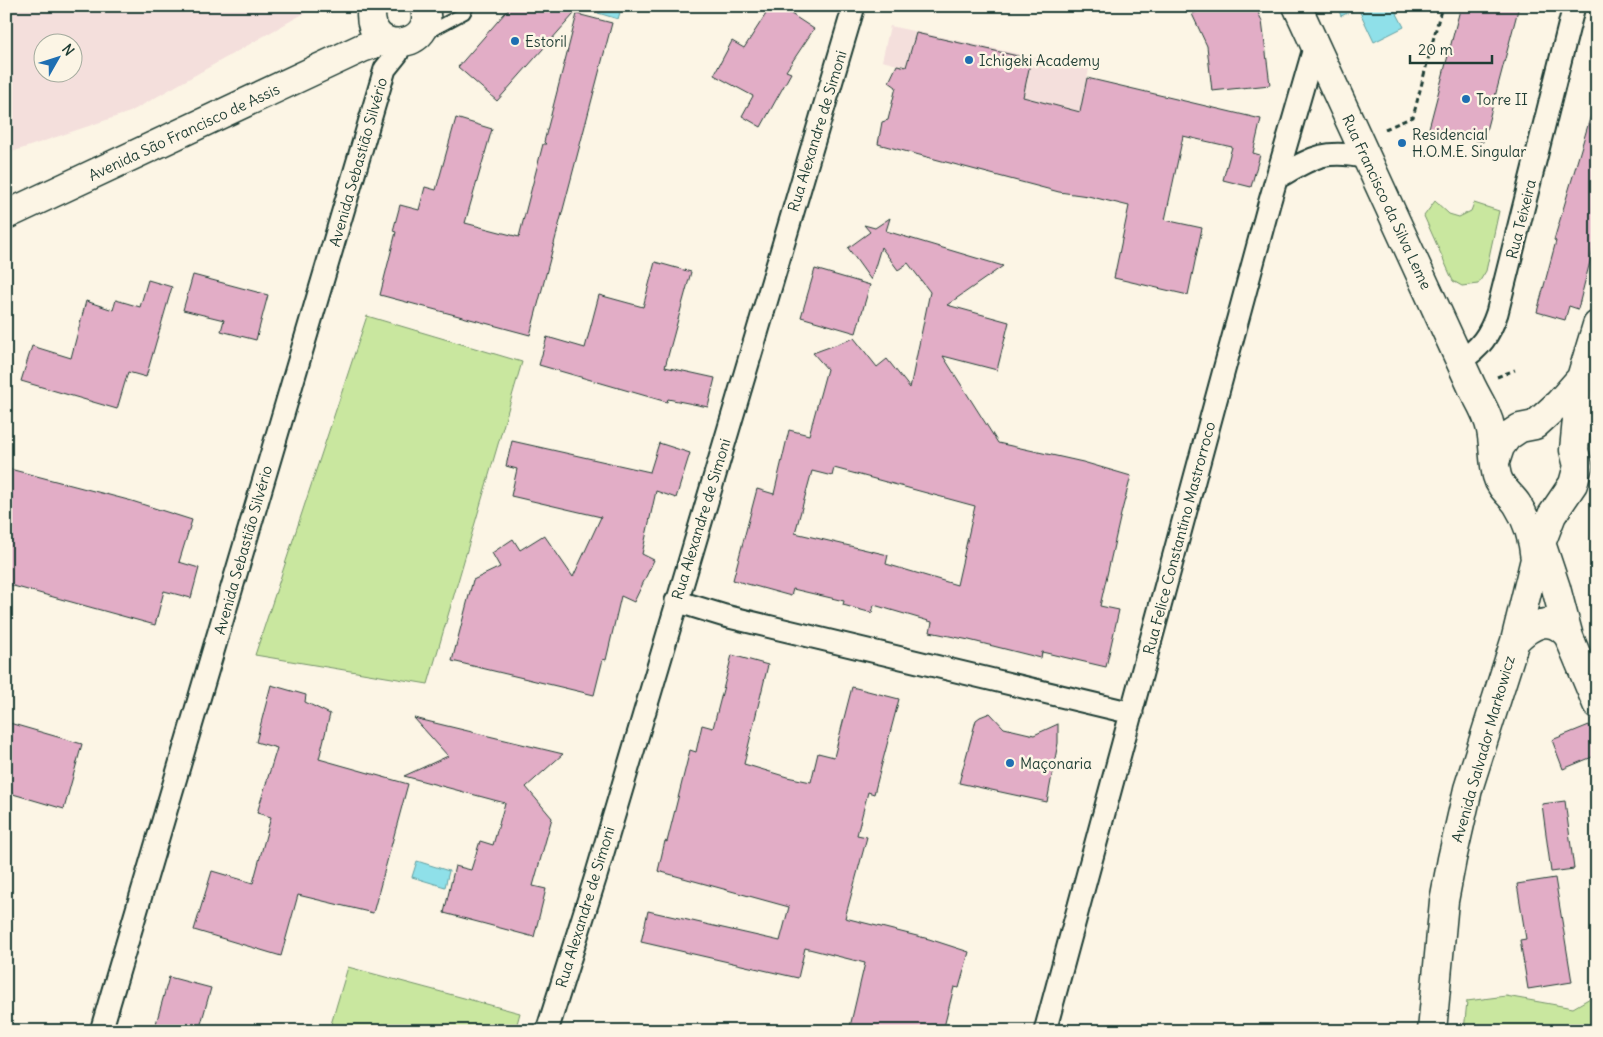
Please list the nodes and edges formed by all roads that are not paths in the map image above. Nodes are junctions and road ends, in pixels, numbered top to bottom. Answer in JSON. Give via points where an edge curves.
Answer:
{"nodes":[{"id":1,"x":424,"y":6,"type":"edge"},
{"id":2,"x":468,"y":6,"type":"edge"},
{"id":3,"x":854,"y":6,"type":"edge"},
{"id":4,"x":1297,"y":6,"type":"edge"},
{"id":5,"x":1574,"y":6,"type":"edge"},
{"id":6,"x":385,"y":36,"type":"edge"},
{"id":7,"x":1315,"y":45,"type":"junction"},
{"id":8,"x":1367,"y":158,"type":"junction"},
{"id":9,"x":1276,"y":178,"type":"junction"},
{"id":10,"x":6,"y":215,"type":"edge"},
{"id":11,"x":1597,"y":325,"type":"edge"},
{"id":12,"x":1460,"y":360,"type":"junction"},
{"id":13,"x":1581,"y":378,"type":"junction"},
{"id":14,"x":1477,"y":397,"type":"junction"},
{"id":15,"x":1535,"y":425,"type":"junction"},
{"id":16,"x":1574,"y":450,"type":"junction"},
{"id":17,"x":1495,"y":462,"type":"junction"},
{"id":18,"x":1561,"y":500,"type":"junction"},
{"id":19,"x":1516,"y":502,"type":"junction"},
{"id":20,"x":1538,"y":551,"type":"junction"},
{"id":21,"x":676,"y":601,"type":"junction"},
{"id":22,"x":1569,"y":637,"type":"junction"},
{"id":23,"x":1515,"y":641,"type":"junction"},
{"id":24,"x":1597,"y":704,"type":"edge"},
{"id":25,"x":1132,"y":713,"type":"junction"},
{"id":26,"x":101,"y":1031,"type":"edge"},
{"id":27,"x":547,"y":1031,"type":"edge"},
{"id":28,"x":1045,"y":1031,"type":"edge"},
{"id":29,"x":1432,"y":1031,"type":"edge"}],
"edges":[{"from":1,"to":6,"type":"street","via":[[424,27]]},
{"from":2,"to":6,"type":"lane","via":[[452,21]]},
{"from":3,"to":21,"type":"street","name":"Rua Alexandre de Simoni"},
{"from":4,"to":7,"type":"street","name":"Rua Francisco da Silva Leme"},
{"from":5,"to":12,"type":"street","name":"Rua Teixeira","via":[[1498,313],[1479,348]]},
{"from":6,"to":10,"type":"street","name":"Avenida São Francisco de Assis"},
{"from":6,"to":26,"type":"street","name":"Avenida Sebastião Silvério","via":[[381,57],[385,69]]},
{"from":7,"to":8,"type":"street","name":"Rua Francisco da Silva Leme"},
{"from":7,"to":9,"type":"street","name":"Rua Felice Constantino Mastrorroco"},
{"from":8,"to":9,"type":"street","via":[[1346,153],[1327,154],[1308,160]]},
{"from":8,"to":12,"type":"street","name":"Rua Francisco da Silva Leme"},
{"from":9,"to":25,"type":"street","name":"Rua Felice Constantino Mastrorroco"},
{"from":11,"to":13,"type":"street"},
{"from":12,"to":14,"type":"street","name":"Rua Francisco da Silva Leme"},
{"from":13,"to":15,"type":"street"},
{"from":13,"to":16,"type":"street"},
{"from":14,"to":15,"type":"street"},
{"from":14,"to":17,"type":"street","name":"Rua Francisco da Silva Leme","via":[[1486,412]]},
{"from":15,"to":16,"type":"street","via":[[1563,436]]},
{"from":15,"to":17,"type":"street","via":[[1520,428],[1508,436]]},
{"from":16,"to":18,"type":"street","via":[[1578,466],[1573,484]]},
{"from":17,"to":19,"type":"street","via":[[1497,477]]},
{"from":18,"to":19,"type":"street","via":[[1544,507]]},
{"from":18,"to":20,"type":"street","name":"Avenida Salvador Markowicz"},
{"from":19,"to":20,"type":"street"},
{"from":20,"to":22,"type":"street","via":[[1560,603]]},
{"from":20,"to":23,"type":"street","name":"Avenida Salvador Markowicz"},
{"from":21,"to":25,"type":"street"},
{"from":21,"to":27,"type":"street","name":"Rua Alexandre de Simoni"},
{"from":22,"to":23,"type":"street","via":[[1559,626],[1544,623],[1528,629]]},
{"from":22,"to":24,"type":"street"},
{"from":23,"to":29,"type":"street","name":"Avenida Salvador Markowicz","via":[[1471,780],[1452,859],[1444,901]]},
{"from":25,"to":28,"type":"street","name":"Rua Felice Constantino Mastrorroco"}]}
